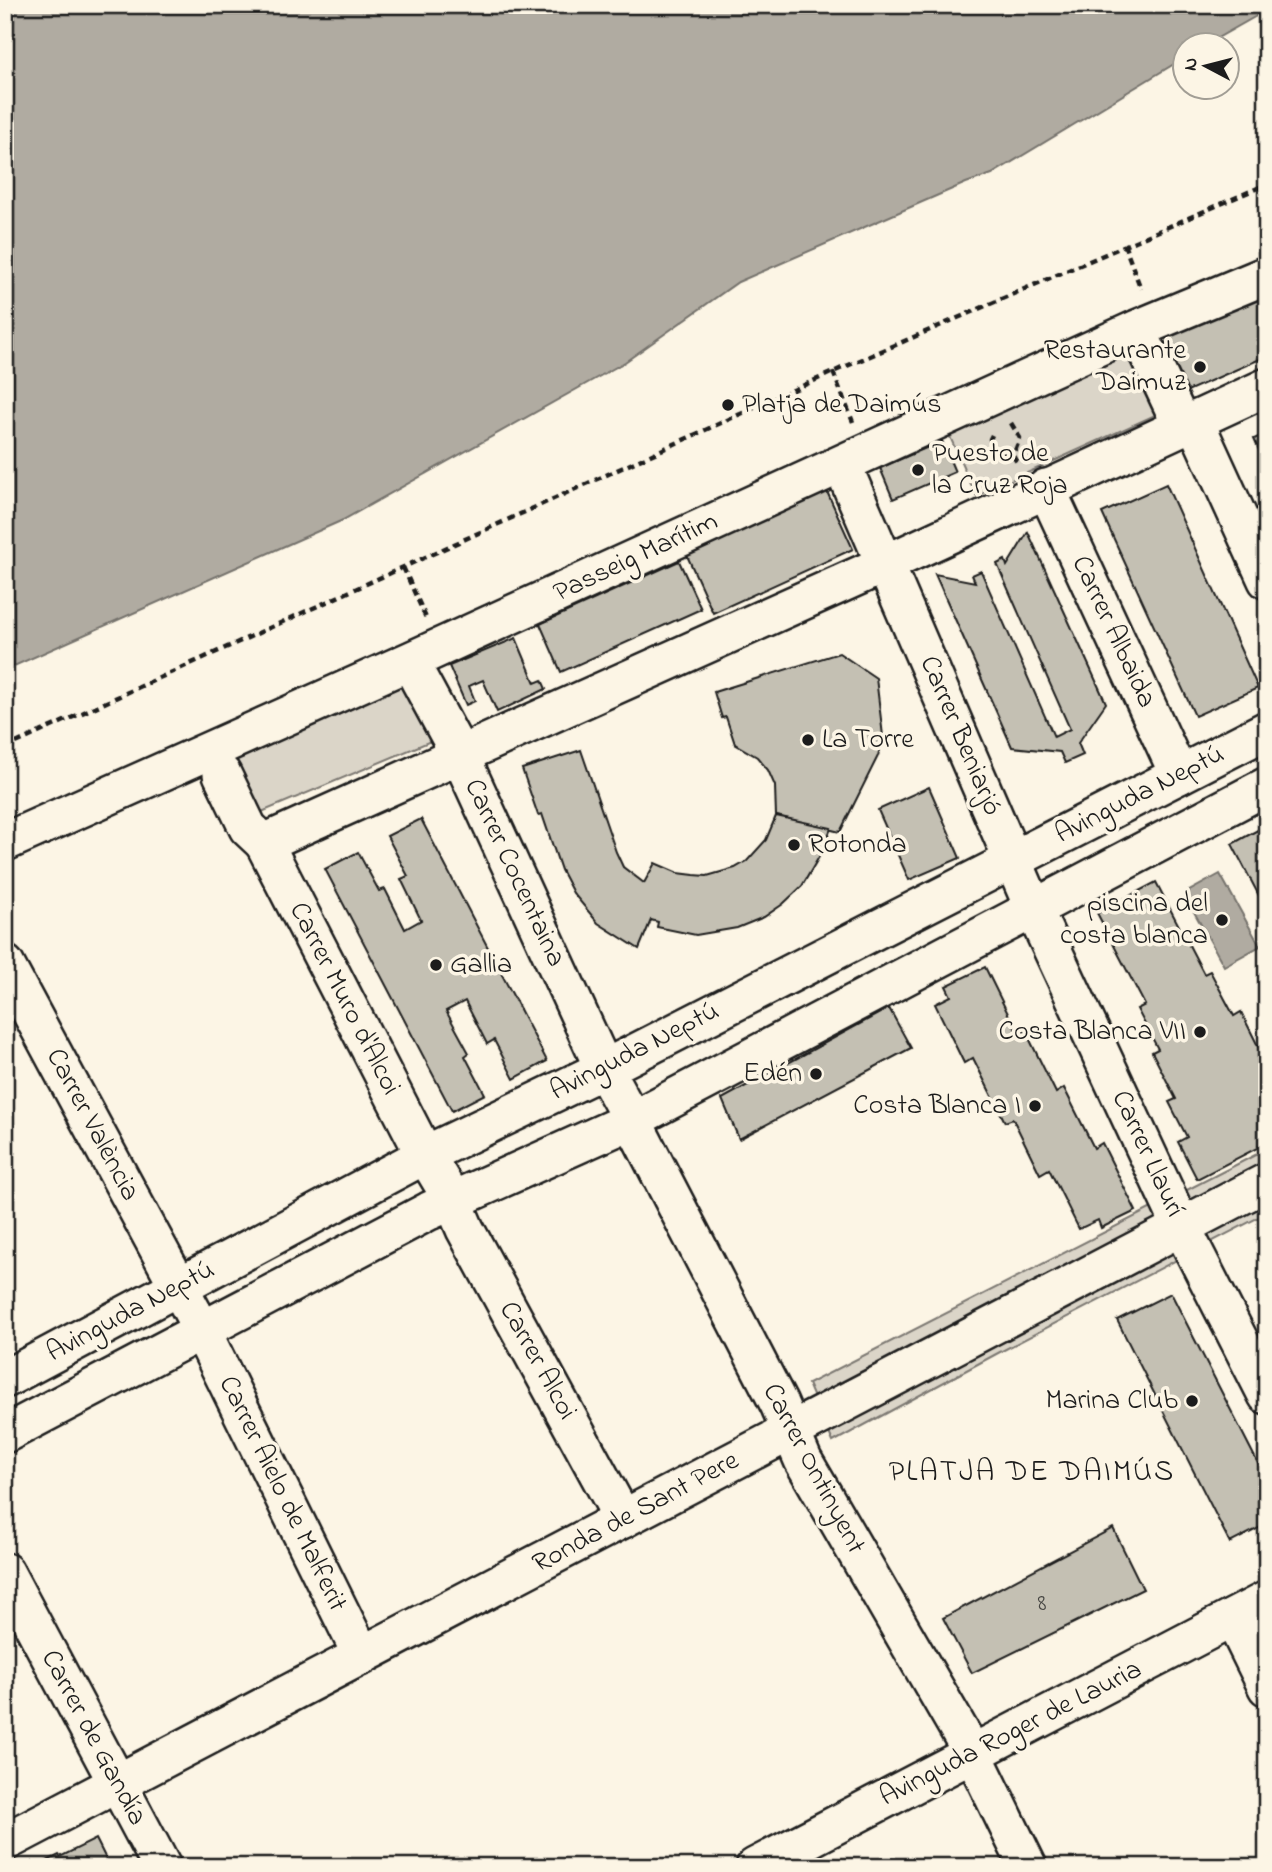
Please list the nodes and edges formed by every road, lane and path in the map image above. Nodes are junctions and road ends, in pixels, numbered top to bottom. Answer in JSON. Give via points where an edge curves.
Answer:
{"nodes":[{"id":1,"x":1267,"y":184,"type":"edge"},
{"id":2,"x":1124,"y":244,"type":"junction"},
{"id":3,"x":1267,"y":275,"type":"edge"},
{"id":4,"x":1143,"y":295,"type":"dead end"},
{"id":5,"x":1145,"y":347,"type":"dead end"},
{"id":6,"x":833,"y":372,"type":"junction"},
{"id":7,"x":1267,"y":387,"type":"edge"},
{"id":8,"x":993,"y":409,"type":"junction"},
{"id":9,"x":1188,"y":423,"type":"junction"},
{"id":10,"x":854,"y":425,"type":"dead end"},
{"id":11,"x":1013,"y":456,"type":"junction"},
{"id":12,"x":850,"y":483,"type":"dead end"},
{"id":13,"x":1046,"y":488,"type":"junction"},
{"id":14,"x":886,"y":564,"type":"junction"},
{"id":15,"x":403,"y":567,"type":"junction"},
{"id":16,"x":1267,"y":580,"type":"edge"},
{"id":17,"x":427,"y":620,"type":"dead end"},
{"id":18,"x":419,"y":679,"type":"dead end"},
{"id":19,"x":1267,"y":730,"type":"edge"},
{"id":20,"x":5,"y":748,"type":"edge"},
{"id":21,"x":459,"y":753,"type":"junction"},
{"id":22,"x":222,"y":774,"type":"dead end"},
{"id":23,"x":1179,"y":775,"type":"junction"},
{"id":24,"x":1267,"y":786,"type":"edge"},
{"id":25,"x":5,"y":842,"type":"edge"},
{"id":26,"x":264,"y":843,"type":"junction"},
{"id":27,"x":1014,"y":861,"type":"junction"},
{"id":28,"x":1034,"y":909,"type":"junction"},
{"id":29,"x":5,"y":964,"type":"edge"},
{"id":30,"x":604,"y":1069,"type":"junction"},
{"id":31,"x":632,"y":1120,"type":"junction"},
{"id":32,"x":425,"y":1155,"type":"junction"},
{"id":33,"x":1267,"y":1182,"type":"edge"},
{"id":34,"x":453,"y":1201,"type":"junction"},
{"id":35,"x":1181,"y":1226,"type":"junction"},
{"id":36,"x":179,"y":1286,"type":"junction"},
{"id":37,"x":202,"y":1331,"type":"junction"},
{"id":38,"x":5,"y":1379,"type":"edge"},
{"id":39,"x":1267,"y":1395,"type":"edge"},
{"id":40,"x":790,"y":1432,"type":"junction"},
{"id":41,"x":5,"y":1434,"type":"edge"},
{"id":42,"x":623,"y":1520,"type":"junction"},
{"id":43,"x":5,"y":1572,"type":"edge"},
{"id":44,"x":1267,"y":1600,"type":"edge"},
{"id":45,"x":1233,"y":1618,"type":"junction"},
{"id":46,"x":362,"y":1656,"type":"junction"},
{"id":47,"x":1267,"y":1687,"type":"edge"},
{"id":48,"x":973,"y":1754,"type":"junction"},
{"id":49,"x":118,"y":1784,"type":"junction"},
{"id":50,"x":5,"y":1842,"type":"edge"},
{"id":51,"x":162,"y":1867,"type":"edge"},
{"id":52,"x":755,"y":1867,"type":"edge"},
{"id":53,"x":1028,"y":1867,"type":"edge"}],
"edges":[{"from":1,"to":2,"type":"path"},
{"from":2,"to":4,"type":"path"},
{"from":2,"to":6,"type":"path"},
{"from":3,"to":8,"type":"street","name":"Passeig Marítim","via":[[1137,329]]},
{"from":5,"to":9,"type":"street"},
{"from":6,"to":10,"type":"path"},
{"from":6,"to":15,"type":"path"},
{"from":7,"to":9,"type":"street"},
{"from":8,"to":11,"type":"path","via":[[1011,423],[1020,438]]},
{"from":8,"to":11,"type":"path","via":[[990,439],[996,454]]},
{"from":8,"to":25,"type":"street","name":"Passeig Marítim"},
{"from":9,"to":13,"type":"street"},
{"from":9,"to":16,"type":"street"},
{"from":11,"to":13,"type":"path","via":[[1023,471]]},
{"from":12,"to":14,"type":"street"},
{"from":13,"to":14,"type":"street"},
{"from":13,"to":23,"type":"street","name":"Carrer Albaida"},
{"from":14,"to":21,"type":"street"},
{"from":14,"to":27,"type":"street","name":"Carrer Beniarjó"},
{"from":15,"to":17,"type":"path"},
{"from":15,"to":20,"type":"path"},
{"from":18,"to":21,"type":"street","name":"Carrer Cocentaina"},
{"from":19,"to":23,"type":"street","name":"Avinguda Neptú"},
{"from":21,"to":26,"type":"street"},
{"from":21,"to":30,"type":"street","name":"Carrer Cocentaina"},
{"from":22,"to":26,"type":"street","via":[[248,828]]},
{"from":23,"to":27,"type":"street","name":"Avinguda Neptú"},
{"from":24,"to":28,"type":"street","name":"Avinguda Neptú"},
{"from":26,"to":32,"type":"street","name":"Carrer Muro d'Alcoi"},
{"from":27,"to":28,"type":"street","name":"Carrer Beniarjó"},
{"from":27,"to":30,"type":"street","name":"Avinguda Neptú"},
{"from":28,"to":31,"type":"street","name":"Avinguda Neptú"},
{"from":28,"to":35,"type":"street","name":"Carrer Llaurí"},
{"from":29,"to":36,"type":"street","name":"Carrer València"},
{"from":30,"to":31,"type":"street","name":"Carrer Ontinyent"},
{"from":30,"to":32,"type":"street","name":"Avinguda Neptú"},
{"from":31,"to":34,"type":"street","name":"Avinguda Neptú"},
{"from":31,"to":40,"type":"street","name":"Carrer Ontinyent"},
{"from":32,"to":34,"type":"street","name":"Carrer Muro d'Alcoi"},
{"from":32,"to":36,"type":"street","name":"Avinguda Neptú"},
{"from":33,"to":35,"type":"street","name":"Ronda de Sant Pere"},
{"from":34,"to":37,"type":"street","name":"Avinguda Neptú"},
{"from":34,"to":42,"type":"street","name":"Carrer Alcoi"},
{"from":35,"to":39,"type":"street","name":"Carrer Llaurí"},
{"from":35,"to":40,"type":"street","name":"Ronda de Sant Pere"},
{"from":36,"to":37,"type":"street","name":"Carrer València"},
{"from":36,"to":38,"type":"street","name":"Avinguda Neptú"},
{"from":37,"to":41,"type":"street","name":"Avinguda Neptú"},
{"from":37,"to":46,"type":"street","name":"Carrer Aielo de Malferit"},
{"from":40,"to":42,"type":"street","name":"Ronda de Sant Pere"},
{"from":40,"to":48,"type":"street","name":"Carrer Ontinyent"},
{"from":42,"to":46,"type":"street","name":"Ronda de Sant Pere"},
{"from":43,"to":49,"type":"street","name":"Carrer de Gandía"},
{"from":44,"to":45,"type":"street","name":"Avinguda Roger de Lauria"},
{"from":45,"to":47,"type":"street"},
{"from":45,"to":48,"type":"street","name":"Avinguda Roger de Lauria"},
{"from":46,"to":49,"type":"street","name":"Ronda de Sant Pere"},
{"from":48,"to":52,"type":"street","name":"Avinguda Roger de Lauria"},
{"from":48,"to":53,"type":"street","name":"Carrer Ontinyent"},
{"from":49,"to":50,"type":"street","name":"Ronda de Sant Pere"},
{"from":49,"to":51,"type":"street","name":"Carrer de Gandía"}]}
